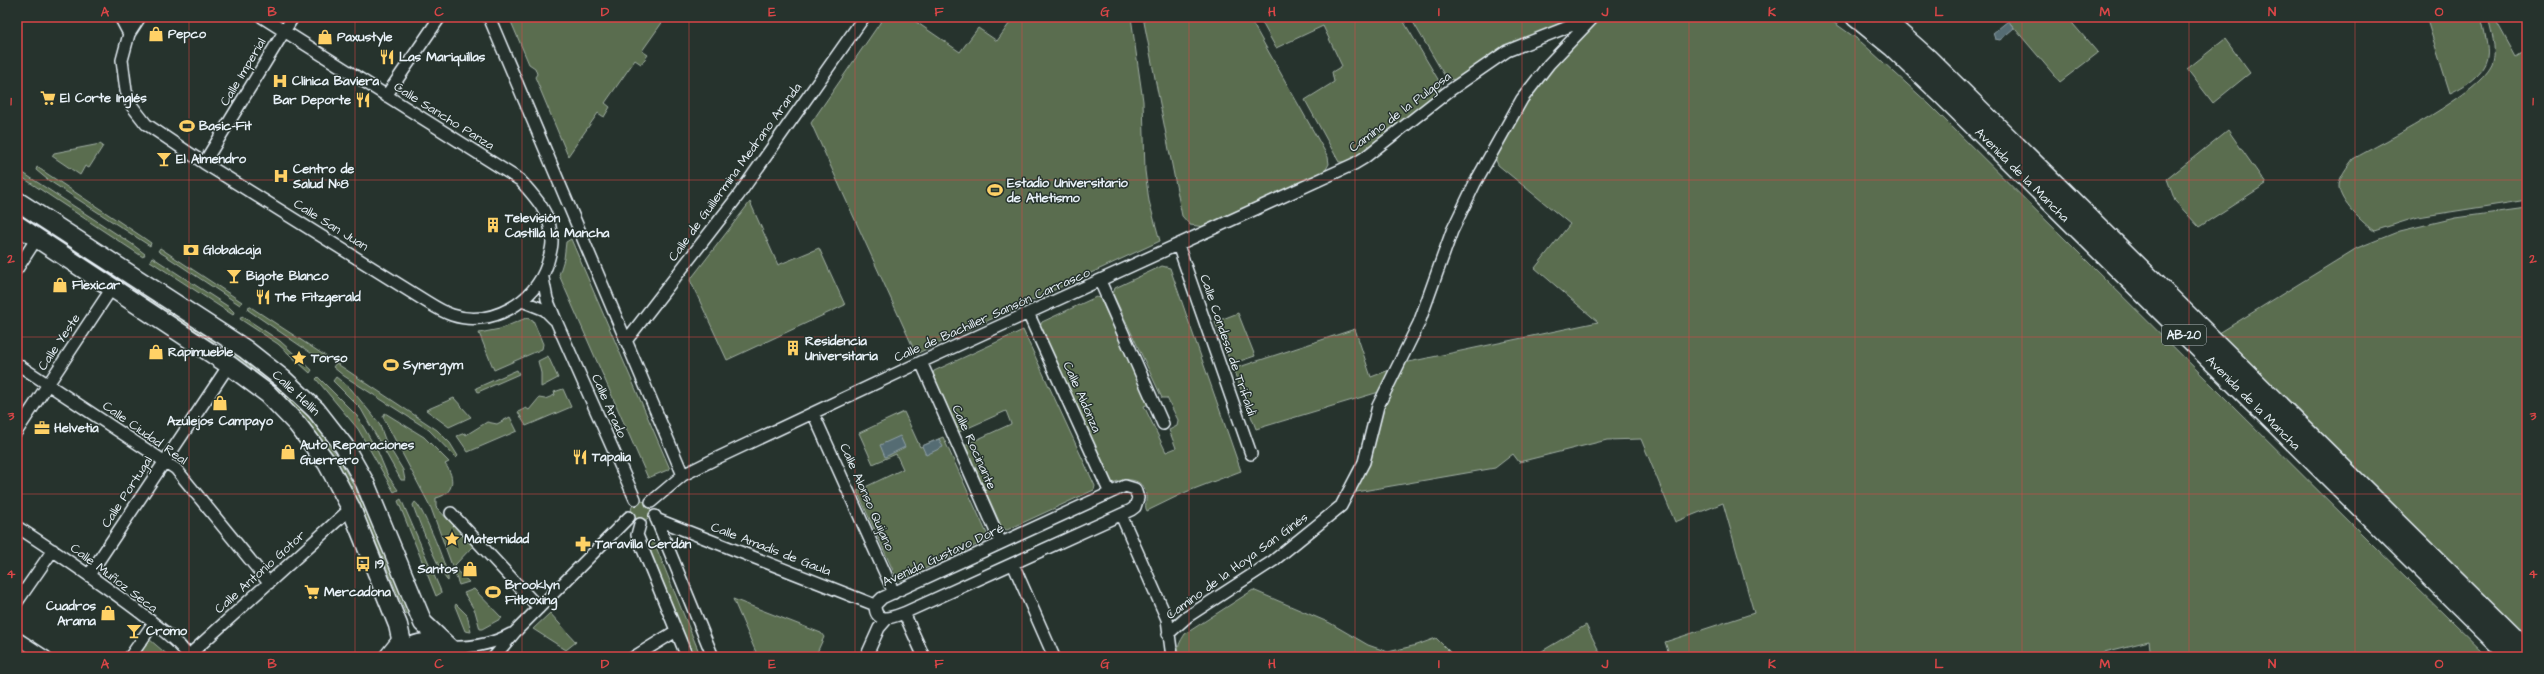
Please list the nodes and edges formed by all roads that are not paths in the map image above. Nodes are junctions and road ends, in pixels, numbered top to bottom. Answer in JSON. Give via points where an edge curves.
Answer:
{"nodes":[{"id":1,"x":120,"y":17,"type":"edge"},
{"id":2,"x":140,"y":17,"type":"edge"},
{"id":3,"x":262,"y":17,"type":"edge"},
{"id":4,"x":293,"y":17,"type":"edge"},
{"id":5,"x":440,"y":17,"type":"edge"},
{"id":6,"x":488,"y":17,"type":"edge"},
{"id":7,"x":864,"y":17,"type":"edge"},
{"id":8,"x":1594,"y":17,"type":"edge"},
{"id":9,"x":1855,"y":17,"type":"edge"},
{"id":10,"x":1882,"y":17,"type":"edge"},
{"id":11,"x":284,"y":31,"type":"junction"},
{"id":12,"x":129,"y":34,"type":"junction"},
{"id":13,"x":386,"y":96,"type":"junction"},
{"id":14,"x":204,"y":163,"type":"junction"},
{"id":15,"x":17,"y":201,"type":"edge"},
{"id":16,"x":17,"y":225,"type":"edge"},
{"id":17,"x":37,"y":238,"type":"junction"},
{"id":18,"x":1178,"y":246,"type":"junction"},
{"id":19,"x":17,"y":269,"type":"edge"},
{"id":20,"x":543,"y":278,"type":"junction"},
{"id":21,"x":1100,"y":281,"type":"junction"},
{"id":22,"x":112,"y":288,"type":"junction"},
{"id":23,"x":522,"y":301,"type":"junction"},
{"id":24,"x":1028,"y":313,"type":"junction"},
{"id":25,"x":557,"y":323,"type":"junction"},
{"id":26,"x":626,"y":341,"type":"junction"},
{"id":27,"x":921,"y":362,"type":"junction"},
{"id":28,"x":17,"y":364,"type":"edge"},
{"id":29,"x":229,"y":365,"type":"junction"},
{"id":30,"x":48,"y":384,"type":"junction"},
{"id":31,"x":813,"y":413,"type":"junction"},
{"id":32,"x":1163,"y":424,"type":"dead end"},
{"id":33,"x":17,"y":431,"type":"edge"},
{"id":34,"x":1251,"y":454,"type":"dead end"},
{"id":35,"x":163,"y":462,"type":"junction"},
{"id":36,"x":683,"y":475,"type":"junction"},
{"id":37,"x":1110,"y":493,"type":"junction"},
{"id":38,"x":635,"y":499,"type":"junction"},
{"id":39,"x":651,"y":502,"type":"junction"},
{"id":40,"x":351,"y":508,"type":"junction"},
{"id":41,"x":451,"y":513,"type":"dead end"},
{"id":42,"x":1121,"y":515,"type":"junction"},
{"id":43,"x":629,"y":517,"type":"junction"},
{"id":44,"x":655,"y":517,"type":"junction"},
{"id":45,"x":640,"y":524,"type":"junction"},
{"id":46,"x":17,"y":527,"type":"edge"},
{"id":47,"x":1001,"y":543,"type":"junction"},
{"id":48,"x":53,"y":550,"type":"junction"},
{"id":49,"x":1013,"y":564,"type":"junction"},
{"id":50,"x":89,"y":575,"type":"junction"},
{"id":51,"x":269,"y":582,"type":"junction"},
{"id":52,"x":894,"y":593,"type":"junction"},
{"id":53,"x":17,"y":602,"type":"edge"},
{"id":54,"x":875,"y":605,"type":"junction"},
{"id":55,"x":539,"y":608,"type":"junction"},
{"id":56,"x":904,"y":612,"type":"junction"},
{"id":57,"x":886,"y":620,"type":"junction"},
{"id":58,"x":153,"y":624,"type":"junction"},
{"id":59,"x":676,"y":631,"type":"junction"},
{"id":60,"x":515,"y":632,"type":"junction"},
{"id":61,"x":1168,"y":634,"type":"junction"},
{"id":62,"x":17,"y":638,"type":"edge"},
{"id":63,"x":451,"y":650,"type":"edge"},
{"id":64,"x":2527,"y":650,"type":"edge"},
{"id":65,"x":396,"y":652,"type":"edge"},
{"id":66,"x":188,"y":656,"type":"edge"},
{"id":67,"x":46,"y":657,"type":"edge"},
{"id":68,"x":130,"y":657,"type":"edge"},
{"id":69,"x":494,"y":657,"type":"edge"},
{"id":70,"x":634,"y":657,"type":"edge"},
{"id":71,"x":687,"y":657,"type":"edge"},
{"id":72,"x":713,"y":657,"type":"edge"},
{"id":73,"x":866,"y":657,"type":"edge"},
{"id":74,"x":924,"y":657,"type":"edge"},
{"id":75,"x":1054,"y":657,"type":"edge"},
{"id":76,"x":1162,"y":657,"type":"edge"},
{"id":77,"x":1172,"y":657,"type":"edge"},
{"id":78,"x":2511,"y":657,"type":"edge"}],
"edges":[{"from":1,"to":12,"type":"street"},
{"from":2,"to":12,"type":"street","name":"Calle San Juan"},
{"from":3,"to":11,"type":"street","name":"Calle Sancho Panza"},
{"from":4,"to":11,"type":"street","name":"Calle Imperial"},
{"from":5,"to":13,"type":"street"},
{"from":6,"to":26,"type":"street"},
{"from":7,"to":26,"type":"street","name":"Calle de Guillermina Medrano Aranda","via":[[738,196]]},
{"from":8,"to":18,"type":"street","name":"Camino de la Pulgosa","via":[[1507,51],[1449,91],[1364,158]]},
{"from":8,"to":61,"type":"street","name":"Camino de la Hoya San Ginés","via":[[1564,46],[1522,99],[1475,183],[1452,231],[1419,323],[1378,406],[1364,462],[1341,506],[1273,561],[1186,617]]},
{"from":9,"to":78,"type":"main road","name":"Avenida de la Mancha","number":"AB-20","via":[[1892,47],[1944,96]]},
{"from":10,"to":64,"type":"main road","name":"Avenida de la Mancha","number":"AB-20","via":[[1928,58]]},
{"from":11,"to":13,"type":"street","name":"Calle Sancho Panza"},
{"from":11,"to":14,"type":"street","name":"Calle Imperial"},
{"from":12,"to":14,"type":"street","name":"Calle San Juan","via":[[122,60],[126,91],[132,106],[146,124]]},
{"from":13,"to":20,"type":"street","name":"Calle Sancho Panza","via":[[520,180],[536,198],[546,215],[552,233],[551,250]]},
{"from":14,"to":23,"type":"street","name":"Calle San Juan","via":[[452,315],[479,318],[506,311]]},
{"from":15,"to":63,"type":"main road","name":"Calle Hellín","via":[[245,350],[283,379],[316,410],[344,446],[365,483],[422,623]]},
{"from":16,"to":17,"type":"main road","name":"Calle Hellín"},
{"from":17,"to":19,"type":"street"},
{"from":17,"to":22,"type":"main road","name":"Calle Hellín"},
{"from":18,"to":21,"type":"street","name":"Calle de Bachiller Sansón Carrasco"},
{"from":18,"to":34,"type":"street","name":"Calle Condesa de Trifaldi"},
{"from":20,"to":23,"type":"street","name":"Calle San Juan"},
{"from":20,"to":25,"type":"street","name":"Calle Arado","via":[[547,299]]},
{"from":21,"to":24,"type":"street","name":"Calle de Bachiller Sansón Carrasco"},
{"from":21,"to":32,"type":"street"},
{"from":22,"to":29,"type":"main road","name":"Calle Hellín"},
{"from":22,"to":30,"type":"street","name":"Calle Yeste"},
{"from":23,"to":25,"type":"street","name":"Calle Arado","via":[[545,310]]},
{"from":24,"to":27,"type":"street","name":"Calle de Bachiller Sansón Carrasco"},
{"from":24,"to":37,"type":"street","name":"Calle Aldonza"},
{"from":25,"to":38,"type":"street","name":"Calle Arado"},
{"from":26,"to":36,"type":"street"},
{"from":27,"to":31,"type":"street","name":"Calle de Bachiller Sansón Carrasco"},
{"from":27,"to":47,"type":"street","name":"Calle Rocinante"},
{"from":28,"to":30,"type":"street","name":"Calle Ciudad Real"},
{"from":29,"to":35,"type":"street","name":"Calle Portugal"},
{"from":29,"to":40,"type":"main road","name":"Calle Hellín","via":[[268,394],[297,424],[327,463]]},
{"from":30,"to":33,"type":"street","name":"Calle Yeste"},
{"from":30,"to":35,"type":"street","name":"Calle Ciudad Real"},
{"from":31,"to":36,"type":"street","name":"Calle de Bachiller Sansón Carrasco"},
{"from":31,"to":52,"type":"street","name":"Calle Alonso Quijano"},
{"from":35,"to":50,"type":"street","name":"Calle Portugal"},
{"from":35,"to":51,"type":"street","name":"Calle Ciudad Real","via":[[187,481]]},
{"from":36,"to":39,"type":"street","name":"Calle de Bachiller Sansón Carrasco"},
{"from":37,"to":42,"type":"street","name":"Avenida Gustavo Doré","via":[[1125,486],[1135,489],[1138,498],[1135,507]]},
{"from":37,"to":47,"type":"street","name":"Avenida Gustavo Doré"},
{"from":38,"to":39,"type":"street","via":[[643,498]]},
{"from":38,"to":43,"type":"street","via":[[628,508]]},
{"from":39,"to":44,"type":"street"},
{"from":40,"to":51,"type":"street","name":"Calle Antonio Gotor"},
{"from":40,"to":65,"type":"main road","name":"Calle Hellín","via":[[398,625]]},
{"from":41,"to":55,"type":"street"},
{"from":42,"to":49,"type":"street","name":"Avenida Gustavo Doré"},
{"from":42,"to":61,"type":"street","via":[[1167,619]]},
{"from":43,"to":45,"type":"street"},
{"from":43,"to":55,"type":"street"},
{"from":44,"to":45,"type":"street"},
{"from":44,"to":54,"type":"street","name":"Calle Amadís de Gaula"},
{"from":44,"to":72,"type":"street"},
{"from":45,"to":59,"type":"street","via":[[637,535]]},
{"from":46,"to":48,"type":"street","name":"Calle Muñoz Seca"},
{"from":47,"to":52,"type":"street","name":"Avenida Gustavo Doré"},
{"from":48,"to":50,"type":"street","name":"Calle Muñoz Seca"},
{"from":48,"to":53,"type":"street"},
{"from":49,"to":56,"type":"street","name":"Avenida Gustavo Doré"},
{"from":49,"to":75,"type":"street"},
{"from":50,"to":58,"type":"street","name":"Calle Muñoz Seca"},
{"from":51,"to":66,"type":"street","name":"Calle Antonio Gotor"},
{"from":52,"to":54,"type":"street","name":"Avenida Gustavo Doré"},
{"from":54,"to":57,"type":"street","name":"Avenida Gustavo Doré","via":[[877,614]]},
{"from":55,"to":60,"type":"street"},
{"from":56,"to":57,"type":"street","name":"Avenida Gustavo Doré"},
{"from":56,"to":74,"type":"street"},
{"from":57,"to":73,"type":"street","via":[[879,628]]},
{"from":58,"to":66,"type":"street","name":"Calle Muñoz Seca"},
{"from":58,"to":68,"type":"street"},
{"from":59,"to":70,"type":"street"},
{"from":59,"to":71,"type":"street"},
{"from":60,"to":63,"type":"street","via":[[497,642]]},
{"from":60,"to":69,"type":"street"},
{"from":61,"to":76,"type":"street"},
{"from":61,"to":77,"type":"street"},
{"from":62,"to":67,"type":"street"},
{"from":63,"to":65,"type":"main road","name":"Calle Hellín","via":[[430,642],[416,644]]}]}
